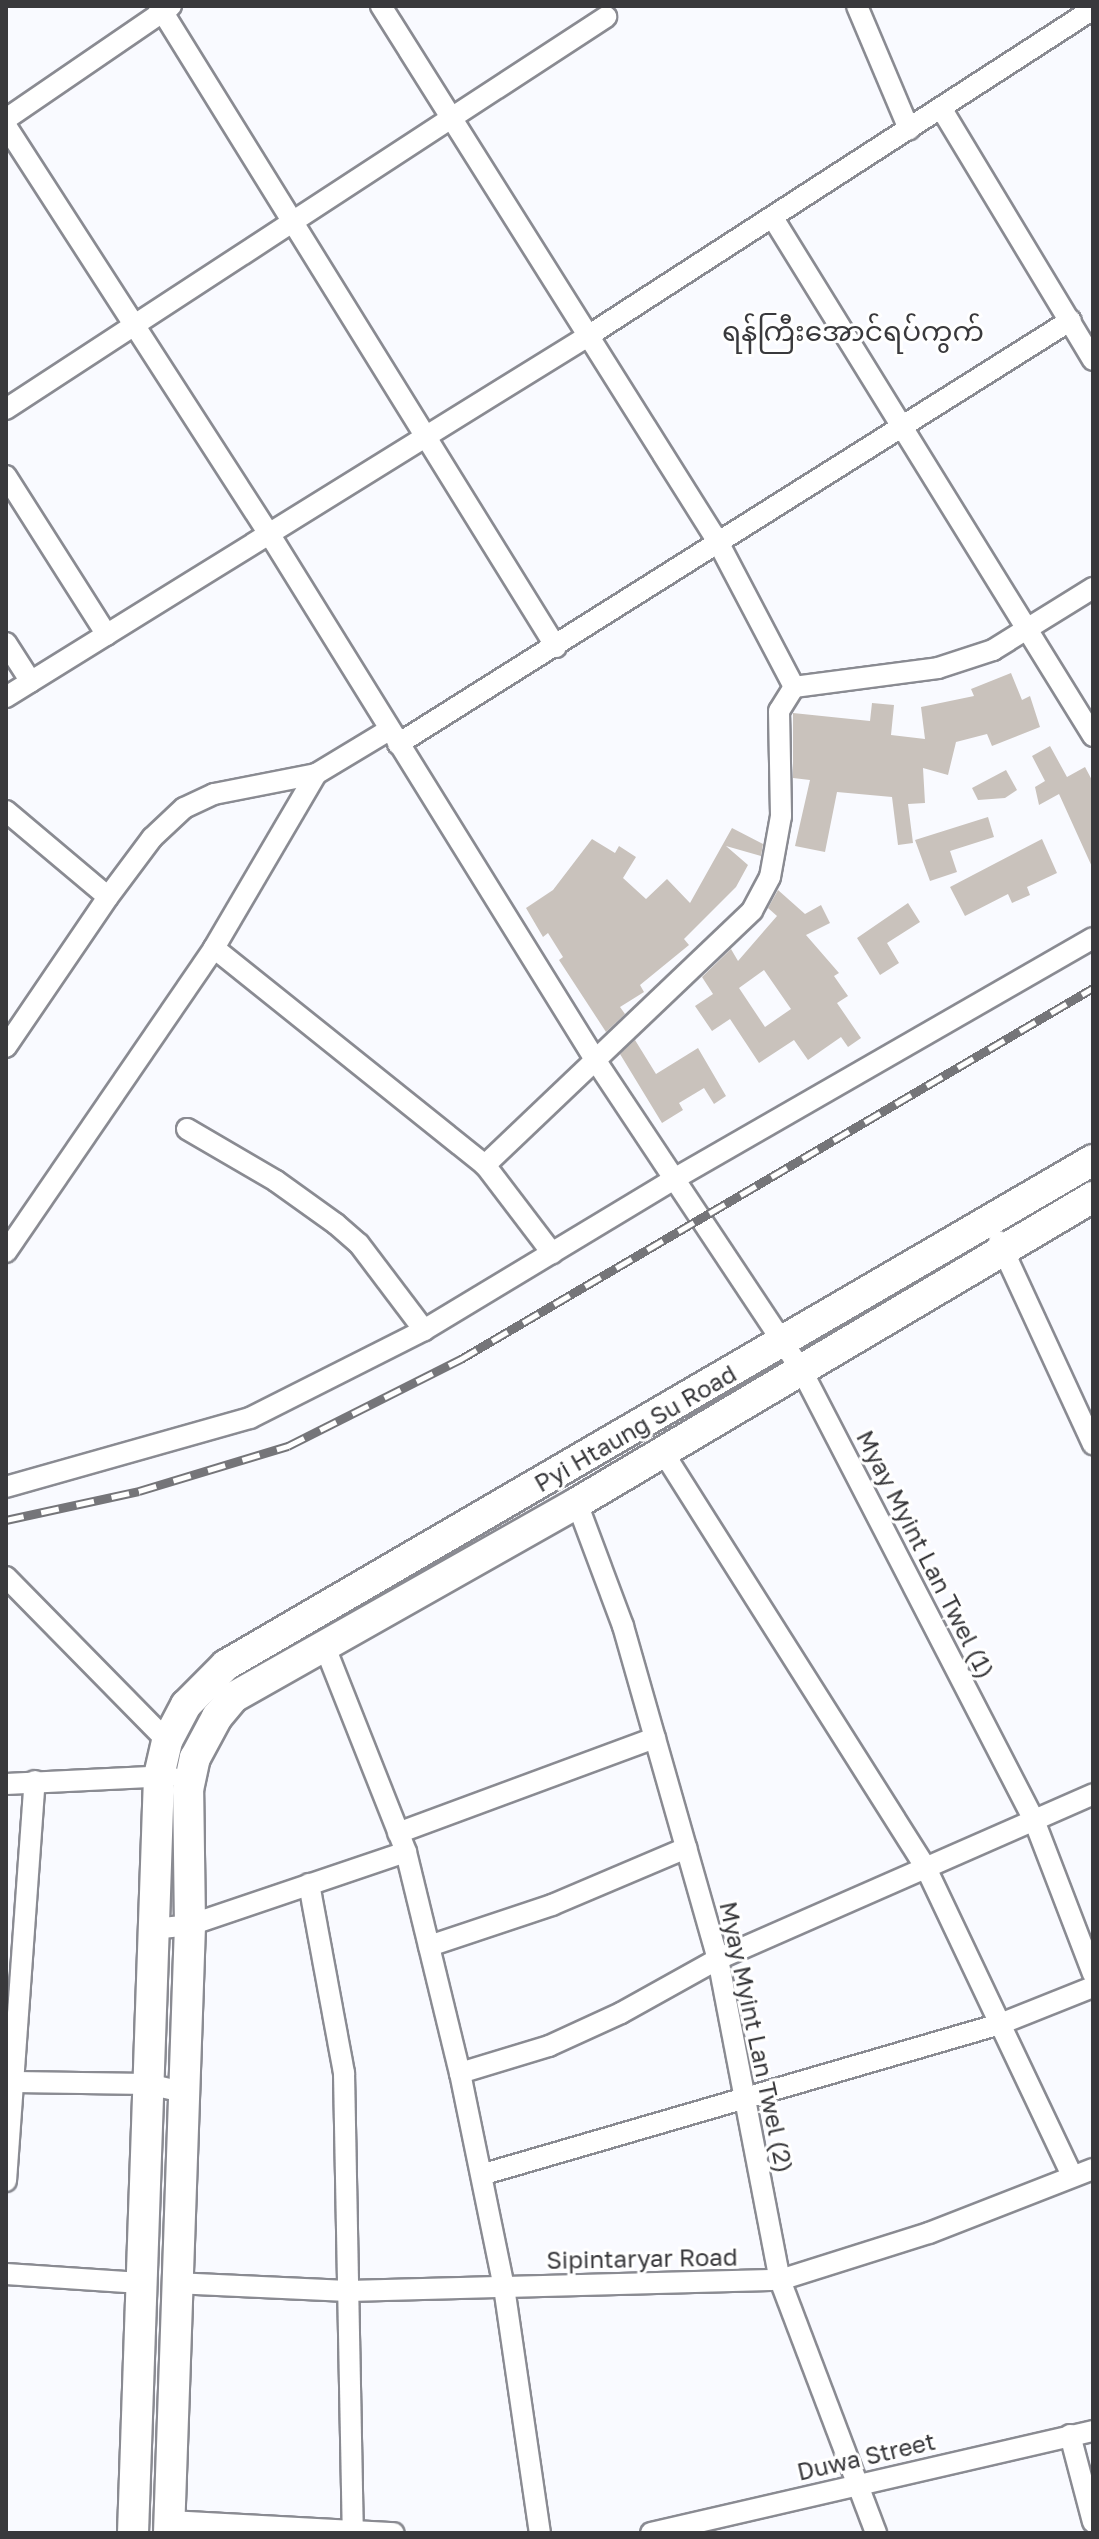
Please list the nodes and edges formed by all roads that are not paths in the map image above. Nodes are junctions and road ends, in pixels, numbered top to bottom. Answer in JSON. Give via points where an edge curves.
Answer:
{"nodes":[{"id":1,"x":381,"y":6,"type":"edge"},
{"id":2,"x":857,"y":6,"type":"edge"},
{"id":3,"x":164,"y":8,"type":"edge"},
{"id":4,"x":1093,"y":9,"type":"edge"},
{"id":5,"x":606,"y":17,"type":"dead end"},
{"id":6,"x":941,"y":108,"type":"junction"},
{"id":7,"x":449,"y":115,"type":"junction"},
{"id":8,"x":6,"y":119,"type":"edge"},
{"id":9,"x":6,"y":126,"type":"edge"},
{"id":10,"x":909,"y":129,"type":"junction"},
{"id":11,"x":773,"y":218,"type":"junction"},
{"id":12,"x":292,"y":219,"type":"junction"},
{"id":13,"x":1071,"y":320,"type":"junction"},
{"id":14,"x":133,"y":328,"type":"junction"},
{"id":15,"x":588,"y":336,"type":"junction"},
{"id":16,"x":1093,"y":360,"type":"edge"},
{"id":17,"x":6,"y":409,"type":"edge"},
{"id":18,"x":900,"y":429,"type":"junction"},
{"id":19,"x":426,"y":434,"type":"junction"},
{"id":20,"x":6,"y":476,"type":"edge"},
{"id":21,"x":270,"y":535,"type":"junction"},
{"id":22,"x":718,"y":542,"type":"junction"},
{"id":23,"x":1093,"y":588,"type":"edge"},
{"id":24,"x":1025,"y":630,"type":"junction"},
{"id":25,"x":107,"y":635,"type":"junction"},
{"id":26,"x":6,"y":643,"type":"edge"},
{"id":27,"x":556,"y":647,"type":"junction"},
{"id":28,"x":31,"y":682,"type":"junction"},
{"id":29,"x":794,"y":687,"type":"junction"},
{"id":30,"x":6,"y":697,"type":"edge"},
{"id":31,"x":1093,"y":736,"type":"edge"},
{"id":32,"x":394,"y":737,"type":"junction"},
{"id":33,"x":316,"y":774,"type":"junction"},
{"id":34,"x":6,"y":811,"type":"edge"},
{"id":35,"x":108,"y":897,"type":"junction"},
{"id":36,"x":1093,"y":938,"type":"edge"},
{"id":37,"x":214,"y":948,"type":"junction"},
{"id":38,"x":6,"y":1047,"type":"edge"},
{"id":39,"x":596,"y":1061,"type":"junction"},
{"id":40,"x":187,"y":1129,"type":"dead end"},
{"id":41,"x":1093,"y":1160,"type":"edge"},
{"id":42,"x":485,"y":1165,"type":"junction"},
{"id":43,"x":674,"y":1179,"type":"junction"},
{"id":44,"x":1093,"y":1197,"type":"edge"},
{"id":45,"x":985,"y":1224,"type":"junction"},
{"id":46,"x":1005,"y":1248,"type":"junction"},
{"id":47,"x":6,"y":1252,"type":"edge"},
{"id":48,"x":552,"y":1253,"type":"junction"},
{"id":49,"x":424,"y":1330,"type":"junction"},
{"id":50,"x":783,"y":1342,"type":"junction"},
{"id":51,"x":801,"y":1369,"type":"junction"},
{"id":52,"x":1093,"y":1444,"type":"edge"},
{"id":53,"x":663,"y":1452,"type":"junction"},
{"id":54,"x":6,"y":1487,"type":"edge"},
{"id":55,"x":511,"y":1501,"type":"junction"},
{"id":56,"x":577,"y":1503,"type":"junction"},
{"id":57,"x":524,"y":1533,"type":"junction"},
{"id":58,"x":8,"y":1582,"type":"edge"},
{"id":59,"x":360,"y":1589,"type":"junction"},
{"id":60,"x":372,"y":1620,"type":"junction"},
{"id":61,"x":325,"y":1647,"type":"junction"},
{"id":62,"x":655,"y":1738,"type":"junction"},
{"id":63,"x":167,"y":1741,"type":"junction"},
{"id":64,"x":191,"y":1774,"type":"junction"},
{"id":65,"x":159,"y":1776,"type":"junction"},
{"id":66,"x":35,"y":1781,"type":"junction"},
{"id":67,"x":6,"y":1784,"type":"edge"},
{"id":68,"x":1093,"y":1794,"type":"edge"},
{"id":69,"x":1034,"y":1820,"type":"junction"},
{"id":70,"x":402,"y":1842,"type":"junction"},
{"id":71,"x":686,"y":1848,"type":"junction"},
{"id":72,"x":926,"y":1868,"type":"junction"},
{"id":73,"x":309,"y":1884,"type":"junction"},
{"id":74,"x":190,"y":1925,"type":"junction"},
{"id":75,"x":153,"y":1929,"type":"junction"},
{"id":76,"x":429,"y":1946,"type":"junction"},
{"id":77,"x":718,"y":1959,"type":"junction"},
{"id":78,"x":1093,"y":1974,"type":"edge"},
{"id":79,"x":1093,"y":1987,"type":"edge"},
{"id":80,"x":1000,"y":2024,"type":"junction"},
{"id":81,"x":460,"y":2073,"type":"junction"},
{"id":82,"x":15,"y":2082,"type":"junction"},
{"id":83,"x":148,"y":2084,"type":"junction"},
{"id":84,"x":182,"y":2092,"type":"junction"},
{"id":85,"x":747,"y":2100,"type":"junction"},
{"id":86,"x":9,"y":2118,"type":"edge"},
{"id":87,"x":1093,"y":2169,"type":"edge"},
{"id":88,"x":484,"y":2174,"type":"junction"},
{"id":89,"x":1072,"y":2176,"type":"junction"},
{"id":90,"x":6,"y":2181,"type":"edge"},
{"id":91,"x":6,"y":2274,"type":"edge"},
{"id":92,"x":780,"y":2280,"type":"junction"},
{"id":93,"x":141,"y":2283,"type":"junction"},
{"id":94,"x":174,"y":2283,"type":"junction"},
{"id":95,"x":504,"y":2287,"type":"junction"},
{"id":96,"x":348,"y":2291,"type":"junction"},
{"id":97,"x":1093,"y":2431,"type":"edge"},
{"id":98,"x":1070,"y":2435,"type":"junction"},
{"id":99,"x":861,"y":2484,"type":"junction"},
{"id":100,"x":1093,"y":2522,"type":"edge"},
{"id":101,"x":170,"y":2527,"type":"edge"},
{"id":102,"x":353,"y":2527,"type":"junction"},
{"id":103,"x":133,"y":2533,"type":"edge"},
{"id":104,"x":394,"y":2533,"type":"edge"},
{"id":105,"x":540,"y":2533,"type":"edge"},
{"id":106,"x":651,"y":2533,"type":"edge"},
{"id":107,"x":876,"y":2533,"type":"edge"}],
"edges":[{"from":1,"to":7,"type":"street"},
{"from":2,"to":10,"type":"street"},
{"from":3,"to":8,"type":"street"},
{"from":3,"to":12,"type":"street"},
{"from":4,"to":6,"type":"street"},
{"from":5,"to":7,"type":"street"},
{"from":6,"to":10,"type":"street"},
{"from":6,"to":13,"type":"street"},
{"from":7,"to":12,"type":"street"},
{"from":7,"to":15,"type":"street"},
{"from":9,"to":14,"type":"street","name":"Myay Myint Lan Twel (1)"},
{"from":10,"to":11,"type":"street"},
{"from":11,"to":15,"type":"street"},
{"from":11,"to":18,"type":"street"},
{"from":12,"to":14,"type":"street"},
{"from":12,"to":19,"type":"street"},
{"from":13,"to":16,"type":"street"},
{"from":13,"to":18,"type":"street"},
{"from":14,"to":17,"type":"street"},
{"from":14,"to":21,"type":"street","name":"Myay Myint Lan Twel (1)"},
{"from":15,"to":19,"type":"street"},
{"from":15,"to":22,"type":"street"},
{"from":18,"to":22,"type":"street"},
{"from":18,"to":24,"type":"street"},
{"from":19,"to":21,"type":"street"},
{"from":19,"to":27,"type":"street"},
{"from":20,"to":25,"type":"street"},
{"from":21,"to":25,"type":"street"},
{"from":21,"to":32,"type":"street","name":"Myay Myint Lan Twel (1)"},
{"from":22,"to":27,"type":"street"},
{"from":22,"to":29,"type":"street"},
{"from":23,"to":24,"type":"street"},
{"from":24,"to":29,"type":"street","via":[[993,650],[938,668]]},
{"from":24,"to":31,"type":"street"},
{"from":25,"to":28,"type":"street"},
{"from":26,"to":28,"type":"street"},
{"from":27,"to":32,"type":"street"},
{"from":28,"to":30,"type":"street"},
{"from":29,"to":39,"type":"street","via":[[779,711],[781,816],[770,877],[752,911]]},
{"from":32,"to":33,"type":"street"},
{"from":32,"to":39,"type":"street","name":"Myay Myint Lan Twel (1)"},
{"from":33,"to":35,"type":"street","via":[[214,794],[184,808],[152,838]]},
{"from":33,"to":37,"type":"street"},
{"from":34,"to":35,"type":"street"},
{"from":35,"to":38,"type":"street"},
{"from":36,"to":43,"type":"street"},
{"from":37,"to":42,"type":"street"},
{"from":37,"to":47,"type":"street"},
{"from":39,"to":42,"type":"street"},
{"from":39,"to":43,"type":"street","name":"Myay Myint Lan Twel (1)"},
{"from":40,"to":49,"type":"street","via":[[276,1181],[336,1224],[359,1244]]},
{"from":41,"to":45,"type":"highway","name":"Pyi Htaung Su Road"},
{"from":42,"to":48,"type":"street"},
{"from":43,"to":48,"type":"street"},
{"from":43,"to":50,"type":"street","name":"Myay Myint Lan Twel (1)"},
{"from":44,"to":46,"type":"highway","name":"Pyi Htaung Su Road"},
{"from":45,"to":46,"type":"street"},
{"from":45,"to":50,"type":"highway","name":"Pyi Htaung Su Road"},
{"from":46,"to":51,"type":"highway","name":"Pyi Htaung Su Road"},
{"from":46,"to":52,"type":"street"},
{"from":48,"to":49,"type":"street"},
{"from":49,"to":54,"type":"street","via":[[250,1418]]},
{"from":50,"to":51,"type":"street","name":"Myay Myint Lan Twel (1)"},
{"from":50,"to":55,"type":"highway","name":"Pyi Htaung Su Road"},
{"from":51,"to":53,"type":"highway","name":"Pyi Htaung Su Road"},
{"from":51,"to":69,"type":"street","name":"Myay Myint Lan Twel (1)"},
{"from":53,"to":56,"type":"highway","name":"Pyi Htaung Su Road"},
{"from":53,"to":72,"type":"street"},
{"from":55,"to":57,"type":"highway"},
{"from":55,"to":59,"type":"highway","name":"Pyi Htaung Su Road"},
{"from":56,"to":57,"type":"highway","name":"Pyi Htaung Su Road"},
{"from":56,"to":62,"type":"street","name":"Myay Myint Lan Twel (2)","via":[[623,1626]]},
{"from":57,"to":60,"type":"highway","name":"Pyi Htaung Su Road"},
{"from":58,"to":63,"type":"street"},
{"from":59,"to":60,"type":"highway"},
{"from":59,"to":63,"type":"highway","name":"Pyi Htaung Su Road","via":[[226,1665],[186,1705]]},
{"from":60,"to":61,"type":"highway","name":"Pyi Htaung Su Road"},
{"from":61,"to":64,"type":"highway","name":"Pyi Htaung Su Road","via":[[234,1697],[217,1717]]},
{"from":61,"to":70,"type":"street"},
{"from":62,"to":70,"type":"street"},
{"from":62,"to":71,"type":"street","name":"Myay Myint Lan Twel (2)"},
{"from":63,"to":65,"type":"highway","name":"Pyi Htaung Su Road"},
{"from":64,"to":65,"type":"street"},
{"from":64,"to":74,"type":"highway"},
{"from":65,"to":66,"type":"street"},
{"from":65,"to":75,"type":"highway","name":"Pyi Htaung Su Road"},
{"from":66,"to":67,"type":"street"},
{"from":66,"to":82,"type":"street"},
{"from":68,"to":69,"type":"street"},
{"from":69,"to":72,"type":"street"},
{"from":69,"to":78,"type":"street","name":"Myay Myint Lan Twel (1)"},
{"from":70,"to":73,"type":"street"},
{"from":70,"to":76,"type":"street"},
{"from":71,"to":76,"type":"street","via":[[552,1905]]},
{"from":71,"to":77,"type":"street","name":"Myay Myint Lan Twel (2)"},
{"from":72,"to":77,"type":"street"},
{"from":72,"to":80,"type":"street"},
{"from":73,"to":74,"type":"street"},
{"from":73,"to":96,"type":"street","via":[[344,2073]]},
{"from":74,"to":75,"type":"street"},
{"from":74,"to":84,"type":"highway"},
{"from":75,"to":83,"type":"highway","name":"Pyi Htaung Su Road"},
{"from":76,"to":81,"type":"street"},
{"from":77,"to":81,"type":"street","via":[[549,2046]]},
{"from":77,"to":85,"type":"street","name":"Myay Myint Lan Twel (2)"},
{"from":79,"to":80,"type":"street"},
{"from":80,"to":85,"type":"street"},
{"from":80,"to":89,"type":"street"},
{"from":81,"to":88,"type":"street"},
{"from":82,"to":83,"type":"street"},
{"from":82,"to":86,"type":"street"},
{"from":83,"to":84,"type":"street"},
{"from":83,"to":93,"type":"highway","name":"Pyi Htaung Su Road"},
{"from":84,"to":94,"type":"highway"},
{"from":85,"to":88,"type":"street"},
{"from":85,"to":92,"type":"street","name":"Myay Myint Lan Twel (2)"},
{"from":86,"to":90,"type":"street"},
{"from":87,"to":89,"type":"street","name":"Sipintaryar Road"},
{"from":88,"to":95,"type":"street"},
{"from":89,"to":92,"type":"street","name":"Sipintaryar Road","via":[[929,2233]]},
{"from":91,"to":93,"type":"street"},
{"from":92,"to":95,"type":"street","name":"Sipintaryar Road"},
{"from":92,"to":99,"type":"street","name":"Myay Myint Lan Twel (2)"},
{"from":93,"to":103,"type":"highway","name":"Pyi Htaung Su Road"},
{"from":94,"to":96,"type":"street","name":"Sipintaryar Road"},
{"from":94,"to":101,"type":"highway"},
{"from":95,"to":96,"type":"street","name":"Sipintaryar Road"},
{"from":95,"to":105,"type":"street"},
{"from":96,"to":102,"type":"street"},
{"from":97,"to":98,"type":"street","name":"Duwa Street"},
{"from":98,"to":99,"type":"street","name":"Duwa Street"},
{"from":98,"to":100,"type":"street"},
{"from":99,"to":106,"type":"street","name":"Duwa Street"},
{"from":99,"to":107,"type":"street","name":"Myay Myint Lan Twel (2)"},
{"from":101,"to":102,"type":"street"},
{"from":102,"to":104,"type":"street"}]}
